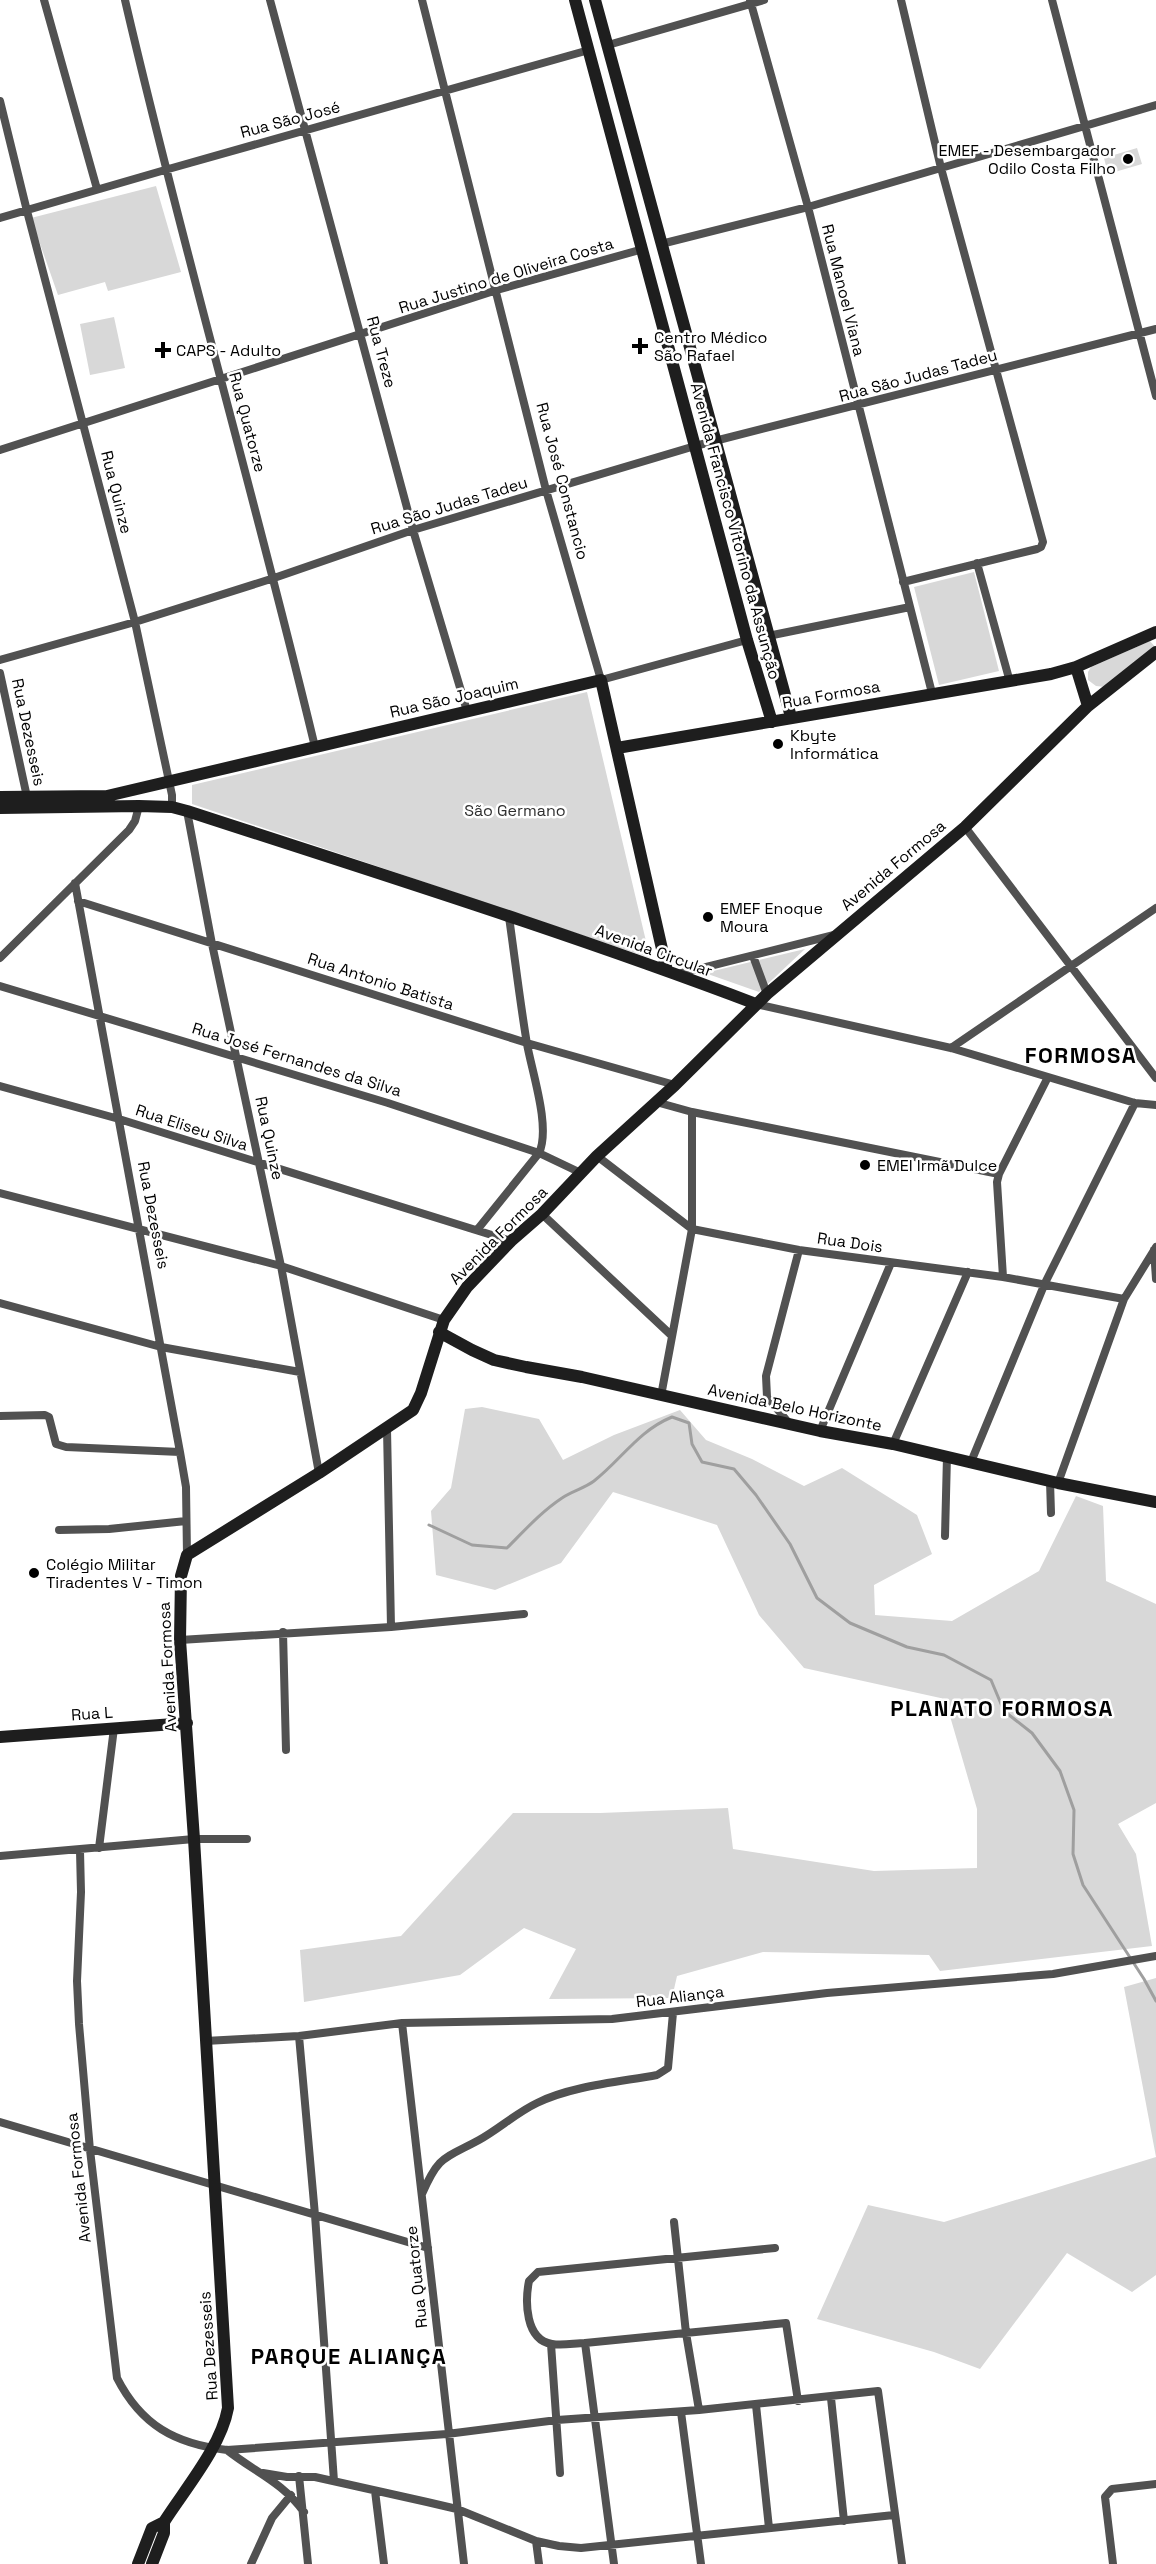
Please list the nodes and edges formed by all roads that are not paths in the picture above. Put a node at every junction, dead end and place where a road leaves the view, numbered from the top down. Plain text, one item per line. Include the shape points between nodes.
1 (44, 0) edge
2 (125, 0) edge
3 (270, 0) edge
4 (422, 0) edge
5 (575, 0) edge
6 (595, 0) edge
7 (764, 0) edge
8 (901, 0) edge
9 (1052, 0) edge
10 (751, 2) edge
11 (608, 45) junction
12 (590, 51) junction
13 (446, 92) junction
14 (0, 101) edge
15 (1156, 105) edge
16 (1084, 127) junction
17 (306, 130) junction
18 (635, 145) junction
19 (617, 149) junction
20 (941, 168) junction
21 (165, 170) junction
22 (97, 189) junction
23 (808, 207) junction
24 (27, 210) junction
25 (0, 218) edge
26 (661, 244) junction
27 (644, 249) junction
28 (497, 290) junction
29 (1156, 329) edge
30 (1141, 333) junction
31 (362, 335) junction
32 (995, 370) junction
33 (222, 380) junction
34 (1156, 396) edge
35 (858, 406) junction
36 (84, 424) junction
37 (714, 441) junction
38 (695, 446) junction
39 (0, 450) edge
40 (546, 490) junction
41 (413, 530) junction
42 (977, 563) junction
43 (274, 578) junction
44 (903, 582) junction
45 (910, 607) junction
46 (135, 622) junction
47 (1155, 634) edge
48 (768, 636) junction
49 (747, 640) junction
50 (1156, 652) edge
51 (0, 660) edge
52 (1076, 667) junction
53 (0, 674) edge
54 (602, 680) junction
55 (1010, 682) junction
56 (932, 693) junction
57 (1088, 706) junction
58 (467, 711) junction
59 (791, 717) junction
60 (772, 722) junction
61 (315, 747) junction
62 (617, 748) junction
63 (168, 783) junction
64 (0, 797) edge
65 (27, 797) junction
66 (139, 806) junction
67 (172, 807) junction
68 (0, 808) edge
69 (187, 811) junction
70 (965, 826) junction
71 (75, 883) junction
72 (78, 901) junction
73 (1156, 908) edge
74 (509, 917) junction
75 (836, 934) junction
76 (212, 944) junction
77 (753, 956) junction
78 (0, 958) edge
79 (1071, 967) junction
80 (672, 973) junction
81 (0, 986) edge
82 (767, 994) junction
83 (756, 1004) junction
84 (99, 1015) junction
85 (527, 1043) junction
86 (951, 1048) junction
87 (237, 1057) junction
88 (1156, 1078) edge
89 (1047, 1079) junction
90 (675, 1085) junction
91 (0, 1086) edge
92 (656, 1102) junction
93 (1135, 1103) junction
94 (1156, 1105) edge
95 (692, 1112) junction
96 (119, 1119) junction
97 (539, 1153) junction
98 (597, 1156) junction
99 (261, 1165) junction
100 (581, 1173) junction
101 (999, 1174) junction
102 (0, 1193) edge
103 (542, 1214) junction
104 (692, 1229) junction
105 (141, 1230) junction
106 (477, 1230) junction
107 (511, 1241) junction
108 (1155, 1248) edge
109 (799, 1250) junction
110 (891, 1263) junction
111 (281, 1266) junction
112 (968, 1272) junction
113 (1003, 1276) junction
114 (1156, 1279) edge
115 (1045, 1283) junction
116 (1124, 1299) junction
117 (0, 1303) edge
118 (444, 1320) junction
119 (439, 1332) junction
120 (671, 1335) junction
121 (161, 1347) junction
122 (300, 1372) junction
123 (661, 1396) junction
124 (0, 1416) edge
125 (788, 1422) junction
126 (387, 1429) junction
127 (820, 1431) junction
128 (893, 1444) junction
129 (180, 1452) junction
130 (947, 1456) junction
131 (971, 1462) junction
132 (319, 1473) junction
133 (1054, 1482) junction
134 (1154, 1499) edge
135 (1051, 1513) dead end
136 (186, 1521) junction
137 (59, 1530) dead end
138 (945, 1536) dead end
139 (187, 1555) junction
140 (524, 1614) dead end
141 (391, 1627) junction
142 (283, 1632) junction
143 (180, 1640) junction
144 (187, 1723) junction
145 (114, 1728) junction
146 (0, 1737) edge
147 (286, 1750) dead end
148 (194, 1839) junction
149 (247, 1839) dead end
150 (99, 1848) junction
151 (80, 1851) junction
152 (0, 1856) edge
153 (1156, 1956) edge
154 (673, 2013) junction
155 (402, 2023) junction
156 (299, 2036) junction
157 (205, 2041) junction
158 (0, 2122) edge
159 (90, 2150) junction
160 (213, 2185) junction
161 (422, 2195) junction
162 (315, 2215) junction
163 (674, 2222) dead end
164 (428, 2248) junction
165 (775, 2248) dead end
166 (678, 2258) junction
167 (686, 2333) junction
168 (585, 2343) junction
169 (551, 2344) junction
170 (831, 2398) junction
171 (798, 2401) junction
172 (756, 2405) junction
173 (699, 2410) junction
174 (681, 2412) junction
175 (593, 2417) junction
176 (557, 2420) junction
177 (447, 2434) junction
178 (331, 2443) junction
179 (212, 2448) junction
180 (227, 2450) junction
181 (263, 2473) junction
182 (560, 2473) dead end
183 (299, 2476) junction
184 (334, 2481) junction
185 (1156, 2484) edge
186 (375, 2491) junction
187 (291, 2495) junction
188 (457, 2509) junction
189 (304, 2512) junction
190 (894, 2515) junction
191 (844, 2521) junction
192 (164, 2522) junction
193 (769, 2528) junction
194 (697, 2537) junction
195 (536, 2541) junction
196 (612, 2547) junction
197 (138, 2564) edge
198 (152, 2564) edge
199 (251, 2564) edge
200 (308, 2564) edge
201 (384, 2564) edge
202 (464, 2564) edge
203 (539, 2564) edge
204 (614, 2564) edge
205 (700, 2564) edge
206 (902, 2564) edge
207 (1113, 2564) edge

1 - 22 street
2 - 21 street, Rua Quatorze
3 - 17 street, Rua Treze
4 - 13 street, Rua José Constancio
5 - 12 main road, Avenida Francisco Vitorino da Assunção
6 - 11 main road, Avenida Francisco Vitorino da Assunção
7 - 10 street
8 - 20 street
9 - 16 street
10 - 11 street
10 - 23 street, Rua Manoel Viana
11 - 18 main road, Avenida Francisco Vitorino da Assunção
12 - 13 street, Rua São José
12 - 19 main road, Avenida Francisco Vitorino da Assunção
13 - 17 street, Rua São José
13 - 28 street, Rua José Constancio
14 - 24 street, Rua Quinze
15 - 16 street
16 - 20 street
16 - 30 street
17 - 21 street, Rua São José
17 - 31 street, Rua Treze
18 - 19 main road
18 - 26 main road, Avenida Francisco Vitorino da Assunção
19 - 27 main road, Avenida Francisco Vitorino da Assunção
20 - 23 street
20 - 32 street
21 - 22 street, Rua São José
21 - 33 street, Rua Quatorze
22 - 24 street, Rua São José
23 - 26 street
23 - 35 street, Rua Manoel Viana
24 - 25 street, Rua São José
24 - 36 street, Rua Quinze
26 - 37 main road, Avenida Francisco Vitorino da Assunção
27 - 28 street, Rua Justino de Oliveira Costa
27 - 38 main road, Avenida Francisco Vitorino da Assunção
28 - 31 street, Rua Justino de Oliveira Costa
28 - 40 street, Rua José Constancio
29 - 30 street, Rua São Judas Tadeu
30 - 32 street, Rua São Judas Tadeu
30 - 34 street
31 - 33 street, Rua Justino de Oliveira Costa
31 - 41 street, Rua Treze
32 - 35 street, Rua São Judas Tadeu
32 - 42 street via 1042,546
33 - 36 street, Rua Justino de Oliveira Costa
33 - 43 street, Rua Quatorze
35 - 37 street, Rua São Judas Tadeu
35 - 44 street, Rua Manoel Viana
36 - 39 street, Rua Justino de Oliveira Costa
36 - 46 street, Rua Quinze
37 - 38 street, Rua São Judas Tadeu
37 - 48 main road, Avenida Francisco Vitorino da Assunção
38 - 40 street, Rua São Judas Tadeu
38 - 49 main road, Avenida Francisco Vitorino da Assunção
40 - 41 street, Rua São Judas Tadeu
40 - 54 street, Rua José Constancio
41 - 43 street, Rua São Judas Tadeu
41 - 58 street, Rua Treze
42 - 44 street
42 - 55 street
43 - 46 street, Rua São Judas Tadeu
43 - 61 street, Rua Quatorze
44 - 45 street, Rua Manoel Viana
45 - 48 street
45 - 56 street, Rua Manoel Viana
46 - 51 street, Rua São Judas Tadeu
46 - 63 street, Rua Quinze
47 - 52 main road
48 - 59 main road, Avenida Francisco Vitorino da Assunção
49 - 54 street, Rua São Joaquim
49 - 60 main road, Avenida Francisco Vitorino da Assunção
50 - 57 main road, Avenida Formosa
52 - 55 main road, Rua Formosa
52 - 57 main road
53 - 65 street, Rua Dezesseis
54 - 58 main road, Rua São Joaquim
54 - 62 main road, Rua José Constancio
55 - 56 main road, Rua Formosa
56 - 59 main road, Rua Formosa
57 - 70 main road, Avenida Formosa
58 - 61 main road, Rua São Joaquim
59 - 60 main road, Rua Formosa
60 - 62 main road, Rua Formosa
61 - 63 main road, Rua São Joaquim
62 - 80 main road, Rua José Constancio
63 - 65 main road, Rua São Joaquim via 107,796
63 - 67 street
64 - 65 main road, Rua São Joaquim
66 - 67 main road, Avenida Circular
66 - 68 main road, Avenida Circular
66 - 71 street via 129,830
67 - 69 main road, Avenida Circular
69 - 74 main road, Avenida Circular
69 - 76 street, Rua Quinze
70 - 75 main road, Avenida Formosa
70 - 79 street
71 - 72 street, Rua Dezesseis
71 - 78 street
72 - 76 street, Rua Antonio Batista
72 - 84 street, Rua Dezesseis
73 - 79 street
74 - 80 main road, Avenida Circular
74 - 85 street
75 - 77 street
75 - 82 main road, Avenida Formosa
76 - 85 street, Rua Antonio Batista
76 - 87 street, Rua Quinze
77 - 80 street
77 - 82 street
79 - 86 street
79 - 88 street
80 - 83 main road, Avenida Circular
81 - 84 street, Rua José Fernandes da Silva
82 - 83 main road, Avenida Formosa
83 - 86 street, Avenida Circular
83 - 90 main road, Avenida Formosa
84 - 87 street, Rua José Fernandes da Silva
84 - 96 street, Rua Dezesseis
85 - 90 street, Rua Antonio Batista
85 - 97 street via 543,1126
86 - 89 street, Avenida Circular
87 - 97 street, Rua José Fernandes da Silva
87 - 99 street, Rua Quinze
89 - 93 street, Avenida Circular
89 - 101 street
90 - 92 main road, Avenida Formosa
91 - 96 street, Rua Eliseu Silva
92 - 95 street
92 - 98 main road, Avenida Formosa
93 - 94 street, Avenida Circular
93 - 115 street
95 - 101 street
95 - 104 street
96 - 99 street, Rua Eliseu Silva
96 - 105 street, Rua Dezesseis
97 - 100 street, Rua José Fernandes da Silva
97 - 106 street
98 - 100 main road, Avenida Formosa
98 - 104 street, Rua Dois
99 - 106 street, Rua Eliseu Silva
99 - 111 street, Rua Quinze
100 - 103 main road, Avenida Formosa
101 - 113 street
102 - 105 street
103 - 107 main road, Avenida Formosa
103 - 120 street
104 - 109 street, Rua Dois
104 - 120 street
105 - 111 street
105 - 121 street, Rua Dezesseis
106 - 107 street, Rua Eliseu Silva
107 - 118 main road, Avenida Formosa via 467,1287
108 - 114 street
108 - 116 street
109 - 110 street, Rua Dois
109 - 125 street via 766,1376 767,1397
110 - 112 street, Rua Dois
110 - 127 street
111 - 118 street
111 - 122 street, Rua Quinze
112 - 113 street, Rua Dois
112 - 128 street
113 - 115 street, Rua Dois
115 - 116 street, Rua Dois
115 - 131 street
116 - 133 street
117 - 121 street
118 - 119 main road, Avenida Formosa
119 - 123 main road, Avenida Belo Horizonte via 494,1360
119 - 126 main road, Avenida Formosa via 418,1402
120 - 123 street
121 - 122 street
121 - 129 street, Rua Dezesseis
122 - 132 street, Rua Quinze
123 - 125 main road, Avenida Belo Horizonte
124 - 129 street via 45,1415 49,1417 56,1444 66,1447
125 - 127 main road, Avenida Belo Horizonte
126 - 132 main road, Avenida Formosa
126 - 141 street
127 - 128 main road, Avenida Belo Horizonte
128 - 130 main road, Avenida Belo Horizonte
129 - 136 street, Rua Dezesseis
130 - 131 main road, Avenida Belo Horizonte
130 - 138 street
131 - 133 main road, Avenida Belo Horizonte
132 - 139 main road, Avenida Formosa
133 - 134 main road, Avenida Belo Horizonte
133 - 135 street
136 - 137 street
136 - 139 street, Rua Dezesseis
139 - 143 main road, Avenida Formosa via 181,1576
140 - 141 street
141 - 142 street
142 - 143 street
142 - 147 street
143 - 144 main road, Avenida Formosa
144 - 145 main road, Rua L
144 - 148 main road, Avenida Formosa
145 - 146 main road, Rua L
145 - 150 street
148 - 149 street
148 - 150 street
148 - 157 main road, Avenida Formosa
150 - 151 street
151 - 152 street
151 - 159 street, Avenida Formosa via 77,1981
153 - 154 street, Rua Aliança via 1053,1974 827,1993
154 - 155 street, Rua Aliança via 612,2019
154 - 161 street via 668,2068 657,2075 538,2102 479,2139 450,2152 439,2162
155 - 156 street, Rua Aliança
155 - 161 street, Rua Quatorze
156 - 157 street, Rua Aliança
156 - 162 street
157 - 160 main road, Avenida Formosa
158 - 159 street
159 - 160 street
159 - 179 street, Avenida Formosa via 117,2378 129,2402 153,2425
160 - 162 street
160 - 179 main road, Rua Dezesseis via 228,2396 227,2415
161 - 164 street, Rua Quatorze
162 - 164 street
162 - 178 street
163 - 166 street
164 - 177 street, Rua Quatorze
165 - 166 street
166 - 167 street
166 - 169 street via 538,2272 529,2281 526,2311 536,2335
167 - 168 street
167 - 171 street via 786,2323
167 - 173 street
168 - 169 street
168 - 175 street
169 - 176 street
170 - 171 street, Avenida Formosa
170 - 190 street, Avenida Formosa via 878,2391
170 - 191 street
171 - 172 street, Avenida Formosa
172 - 173 street, Avenida Formosa
172 - 193 street
173 - 174 street, Avenida Formosa
174 - 175 street, Avenida Formosa
174 - 194 street
175 - 176 street, Avenida Formosa
175 - 196 street
176 - 177 street, Avenida Formosa
176 - 182 street
177 - 178 street, Avenida Formosa
177 - 188 street, Rua Quatorze
178 - 180 street, Avenida Formosa
178 - 184 street
179 - 180 street, Avenida Formosa
179 - 192 main road, Rua Dezesseis
180 - 181 street
181 - 183 street
181 - 187 street
183 - 184 street
183 - 189 street
184 - 186 street
185 - 207 street via 1112,2489 1105,2497
186 - 188 street
186 - 201 street
187 - 189 street
187 - 199 street via 272,2518
188 - 195 street
188 - 202 street, Rua Quatorze
189 - 200 street
190 - 191 street
190 - 206 street
191 - 193 street
192 - 197 main road via 152,2528
192 - 198 main road via 164,2533
193 - 194 street
194 - 196 street
194 - 205 street
195 - 196 street via 559,2547
195 - 203 street
196 - 204 street

